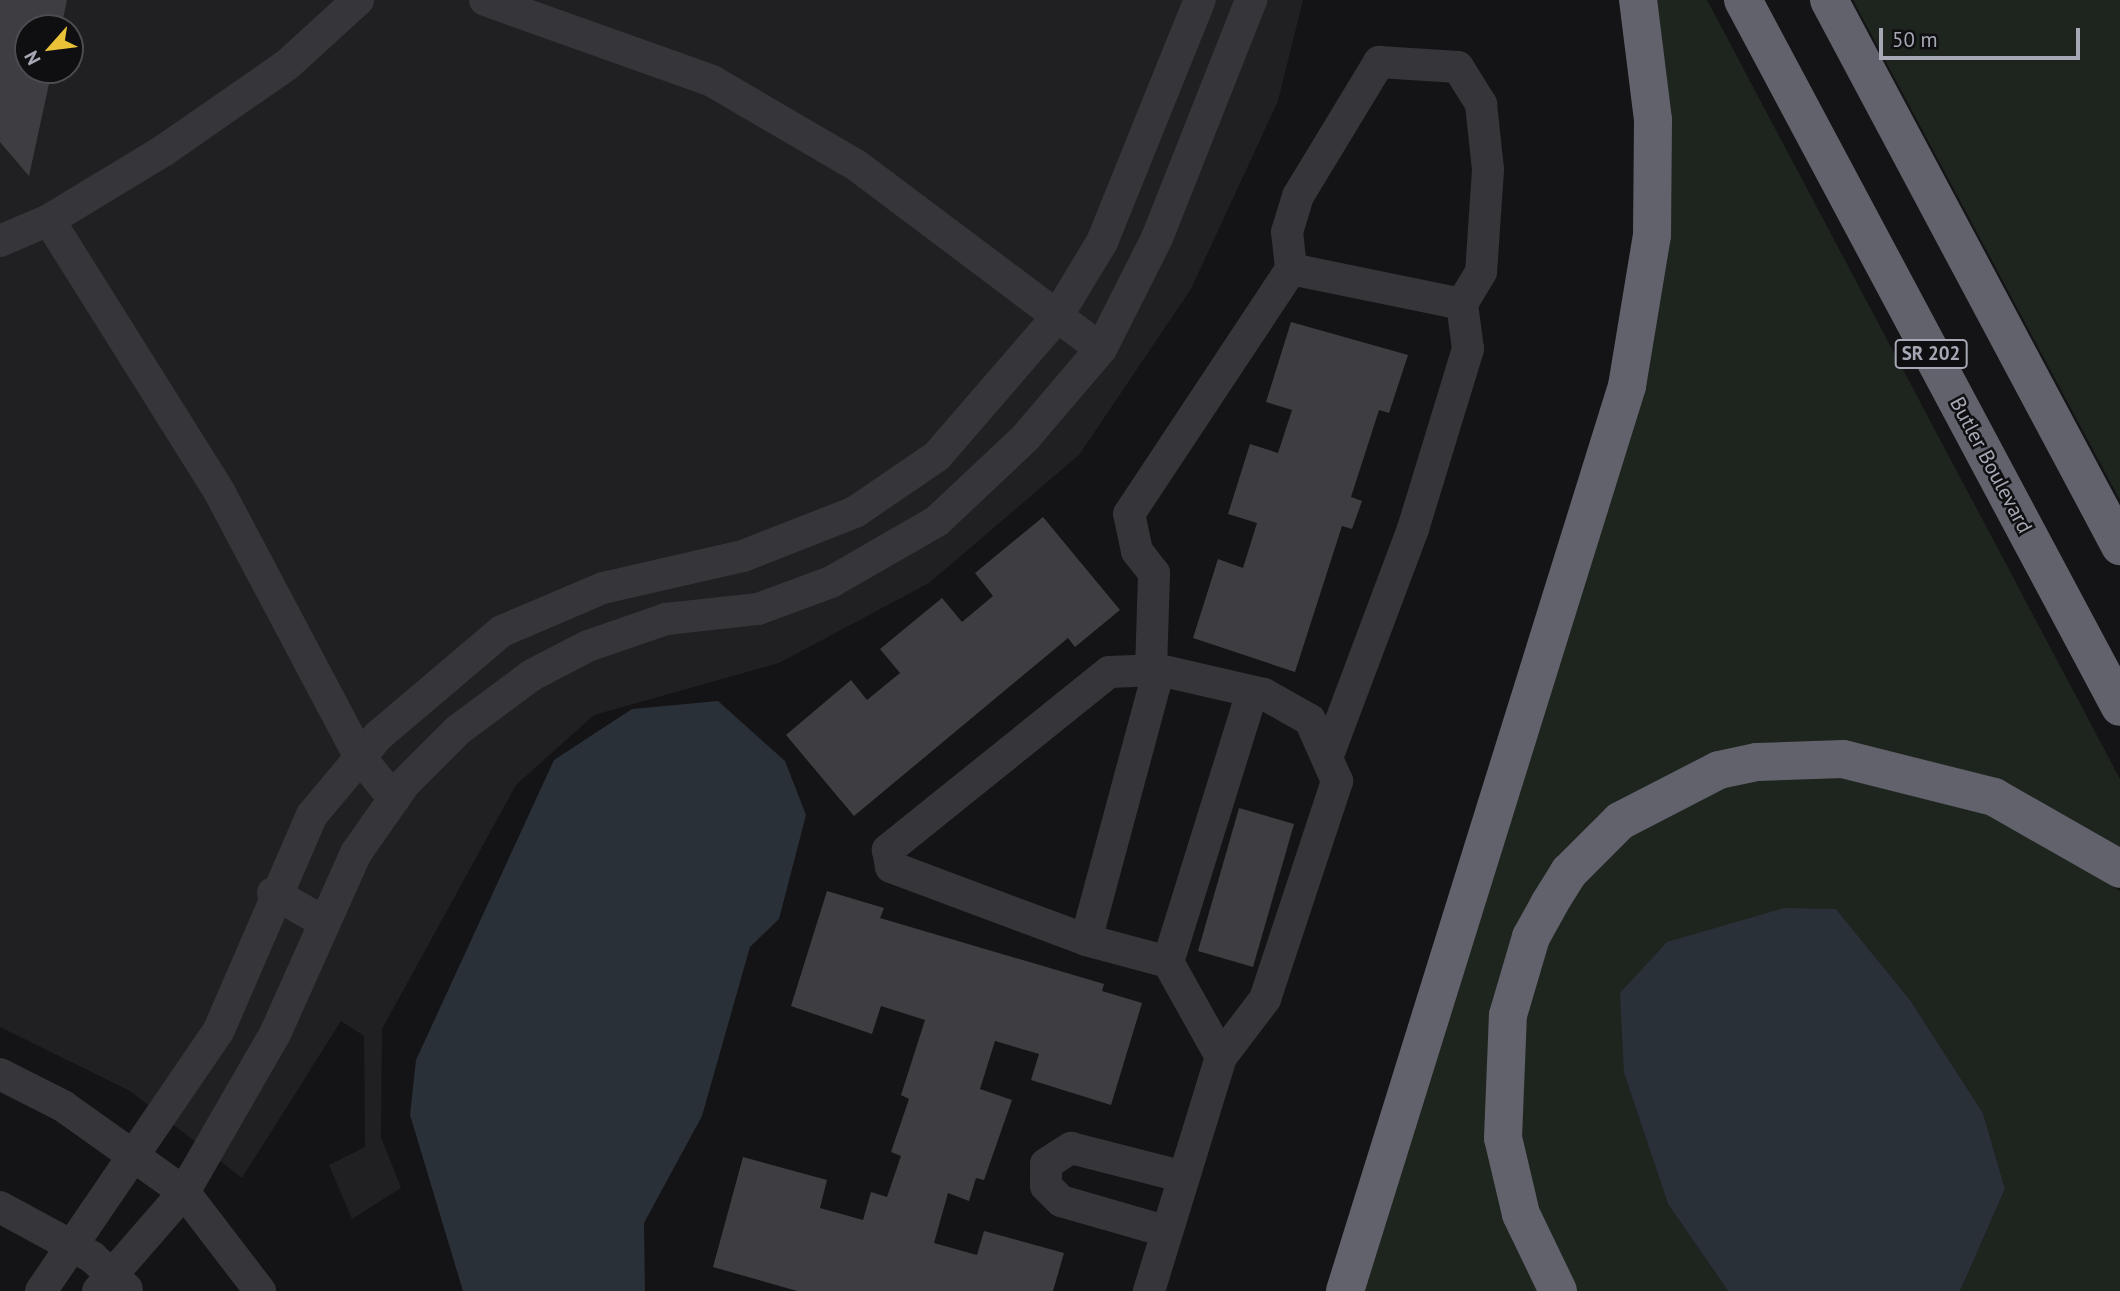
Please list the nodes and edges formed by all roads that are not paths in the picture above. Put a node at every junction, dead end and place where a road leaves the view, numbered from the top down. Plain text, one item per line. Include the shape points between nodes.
1 (358, 0) edge
2 (485, 0) edge
3 (1200, 0) edge
4 (1251, 0) edge
5 (1638, 0) edge
6 (1743, 0) edge
7 (1829, 0) edge
8 (49, 220) junction
9 (0, 240) edge
10 (1292, 269) junction
11 (1462, 304) junction
12 (1056, 318) junction
13 (1101, 349) junction
14 (2120, 546) edge
15 (1155, 670) junction
16 (1252, 693) junction
17 (2120, 707) edge
18 (1328, 755) junction
19 (360, 757) junction
20 (394, 799) junction
21 (2120, 869) edge
22 (273, 894) junction
23 (324, 922) junction
24 (1086, 940) junction
25 (1168, 962) junction
26 (1221, 1057) junction
27 (0, 1074) edge
28 (133, 1156) junction
29 (1181, 1176) junction
30 (184, 1192) junction
31 (0, 1207) edge
32 (1165, 1231) junction
33 (71, 1246) junction
34 (114, 1286) edge
35 (41, 1291) edge
36 (260, 1291) edge
37 (1149, 1291) edge
38 (1345, 1291) edge
39 (1558, 1291) edge

1 - 8 street via 288,64
2 - 12 street via 712,81 856,165
3 - 12 street via 1102,242
4 - 13 street via 1157,238
5 - 38 highway via 1654,173 1646,287 1627,386
6 - 17 highway, Butler Boulevard / SR 202
7 - 14 highway
8 - 9 street
8 - 19 street via 219,493
10 - 11 street
10 - 11 street via 1287,232 1298,196 1379,62 1458,67 1481,104 1488,170 1481,272
10 - 15 street via 1129,513 1137,551 1154,573
11 - 18 street via 1468,349 1413,529
12 - 13 street
12 - 19 street via 937,456 855,512 743,556 603,588 502,631 442,677
13 - 20 street via 1026,437 937,522 831,582 758,609 666,619 588,646 532,675 458,730
15 - 16 street
15 - 24 street
15 - 24 street via 1109,672 888,850 891,867
16 - 18 street via 1310,720
16 - 25 street
18 - 26 street via 1336,781 1265,999
19 - 20 street
19 - 22 street via 312,815
20 - 23 street via 347,868
21 - 39 highway via 1994,797 1843,759 1779,760 1719,770 1620,821 1569,872 1549,904 1531,937 1508,1015 1501,1098 1506,1151 1521,1214
22 - 23 street
22 - 28 street via 218,1032
23 - 30 street via 275,1034
24 - 25 street
25 - 26 street
26 - 29 street
27 - 28 street via 63,1106
28 - 30 street
28 - 33 street
29 - 32 street
29 - 32 street via 1071,1148 1046,1164 1046,1186 1061,1201
30 - 34 street
30 - 36 street
31 - 33 street
32 - 37 street
33 - 34 street
33 - 35 street

